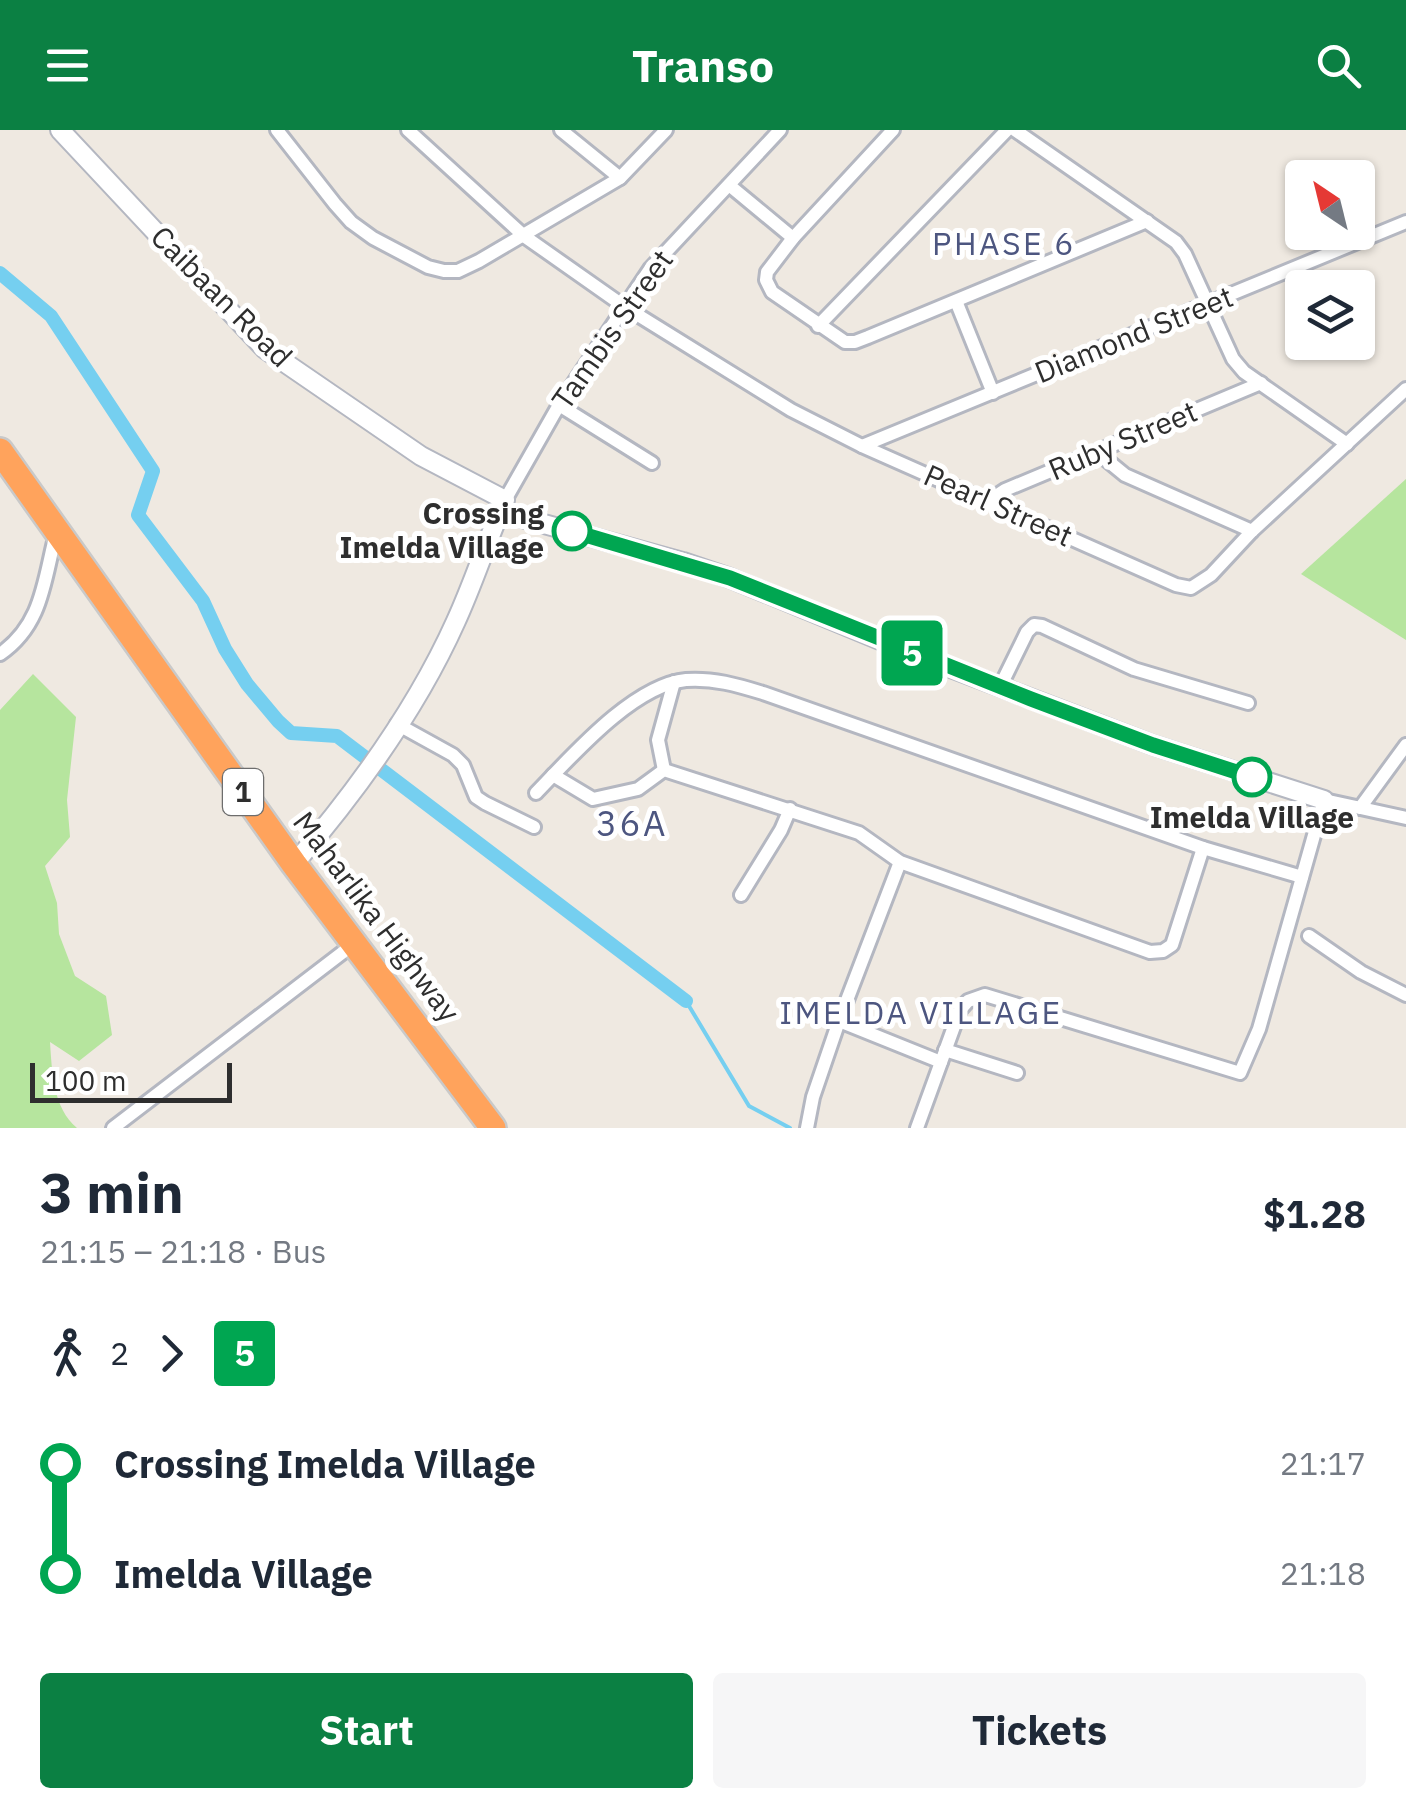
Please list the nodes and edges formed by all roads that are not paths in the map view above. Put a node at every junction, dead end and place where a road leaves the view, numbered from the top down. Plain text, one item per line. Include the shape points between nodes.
1 (60, 130) edge
2 (277, 130) edge
3 (408, 130) edge
4 (561, 130) edge
5 (666, 130) edge
6 (780, 130) edge
7 (893, 130) edge
8 (1006, 130) edge
9 (1015, 130) edge
10 (620, 178) junction
11 (729, 184) junction
12 (1147, 221) junction
13 (1406, 222) edge
14 (524, 236) junction
15 (792, 238) junction
16 (956, 301) junction
17 (1207, 306) junction
18 (625, 307) junction
19 (818, 326) junction
20 (1261, 383) junction
21 (1406, 389) edge
22 (992, 393) junction
23 (559, 405) junction
24 (1348, 444) junction
25 (862, 446) junction
26 (0, 451) edge
27 (1098, 452) junction
28 (652, 462) dead end
29 (987, 502) junction
30 (503, 506) junction
31 (57, 530) junction
32 (1252, 531) junction
33 (0, 654) edge
34 (674, 682) junction
35 (1000, 687) junction
36 (1248, 703) dead end
37 (397, 724) junction
38 (1406, 746) edge
39 (664, 770) junction
40 (554, 775) junction
41 (536, 794) dead end
42 (1324, 800) junction
43 (1360, 808) junction
44 (790, 809) junction
45 (1406, 818) edge
46 (534, 827) dead end
47 (1203, 848) junction
48 (900, 862) junction
49 (294, 864) junction
50 (1302, 877) junction
51 (741, 895) dead end
52 (1296, 932) junction
53 (355, 943) junction
54 (1406, 995) edge
55 (839, 1021) junction
56 (943, 1056) junction
57 (1017, 1074) dead end
58 (807, 1126) edge
59 (113, 1128) edge
60 (493, 1128) edge
61 (917, 1128) edge

1 - 30 street, Caibaan Road via 265,348
2 - 14 street via 352,222 428,266 458,271
3 - 14 street, Pearl Street
4 - 10 street
5 - 10 street
6 - 11 street, Tambis Street
7 - 15 street
8 - 19 street
9 - 12 street
10 - 14 street
11 - 15 street
11 - 18 street, Tambis Street via 650,269
12 - 16 street
12 - 17 street via 1186,254
13 - 17 street, Diamond Street
14 - 18 street, Pearl Street
15 - 19 street via 766,280 772,292
16 - 19 street via 856,342
16 - 22 street
17 - 20 street via 1232,359
17 - 22 street, Diamond Street
18 - 23 street, Tambis Street
18 - 25 street, Pearl Street
20 - 24 street
20 - 27 street, Ruby Street
21 - 24 street, Pearl Street
22 - 25 street, Diamond Street
23 - 28 street
23 - 30 street, Tambis Street
24 - 32 street, Pearl Street
25 - 29 street, Pearl Street
26 - 31 highway, Maharlika Highway / 1
27 - 29 street, Ruby Street
27 - 32 street via 1125,474
29 - 32 street, Pearl Street via 1191,588
30 - 35 street, Caibaan Road via 714,573
30 - 37 street via 456,622
31 - 33 street via 40,607 28,629
31 - 49 highway, Maharlika Highway / 1
34 - 39 street via 658,740
34 - 40 street via 607,724
34 - 47 street via 716,680 763,693
35 - 36 street via 1034,625 1134,669
35 - 42 street, Caibaan Road
37 - 46 street via 453,755 476,797
37 - 49 street
38 - 43 street
39 - 40 street via 648,785 602,799
39 - 44 street
40 - 41 street
42 - 43 street, Caibaan Road
42 - 50 street
43 - 45 street, Caibaan Road
44 - 48 street via 859,833
44 - 51 street
47 - 48 street via 1172,945 1150,952
47 - 50 street
48 - 55 street
49 - 53 highway, Maharlika Highway / 1
50 - 52 street
52 - 54 street
52 - 56 street via 1240,1073 985,995 960,1010
53 - 59 street
53 - 60 highway, Maharlika Highway / 1
55 - 56 street
55 - 58 street
56 - 57 street
56 - 61 street

